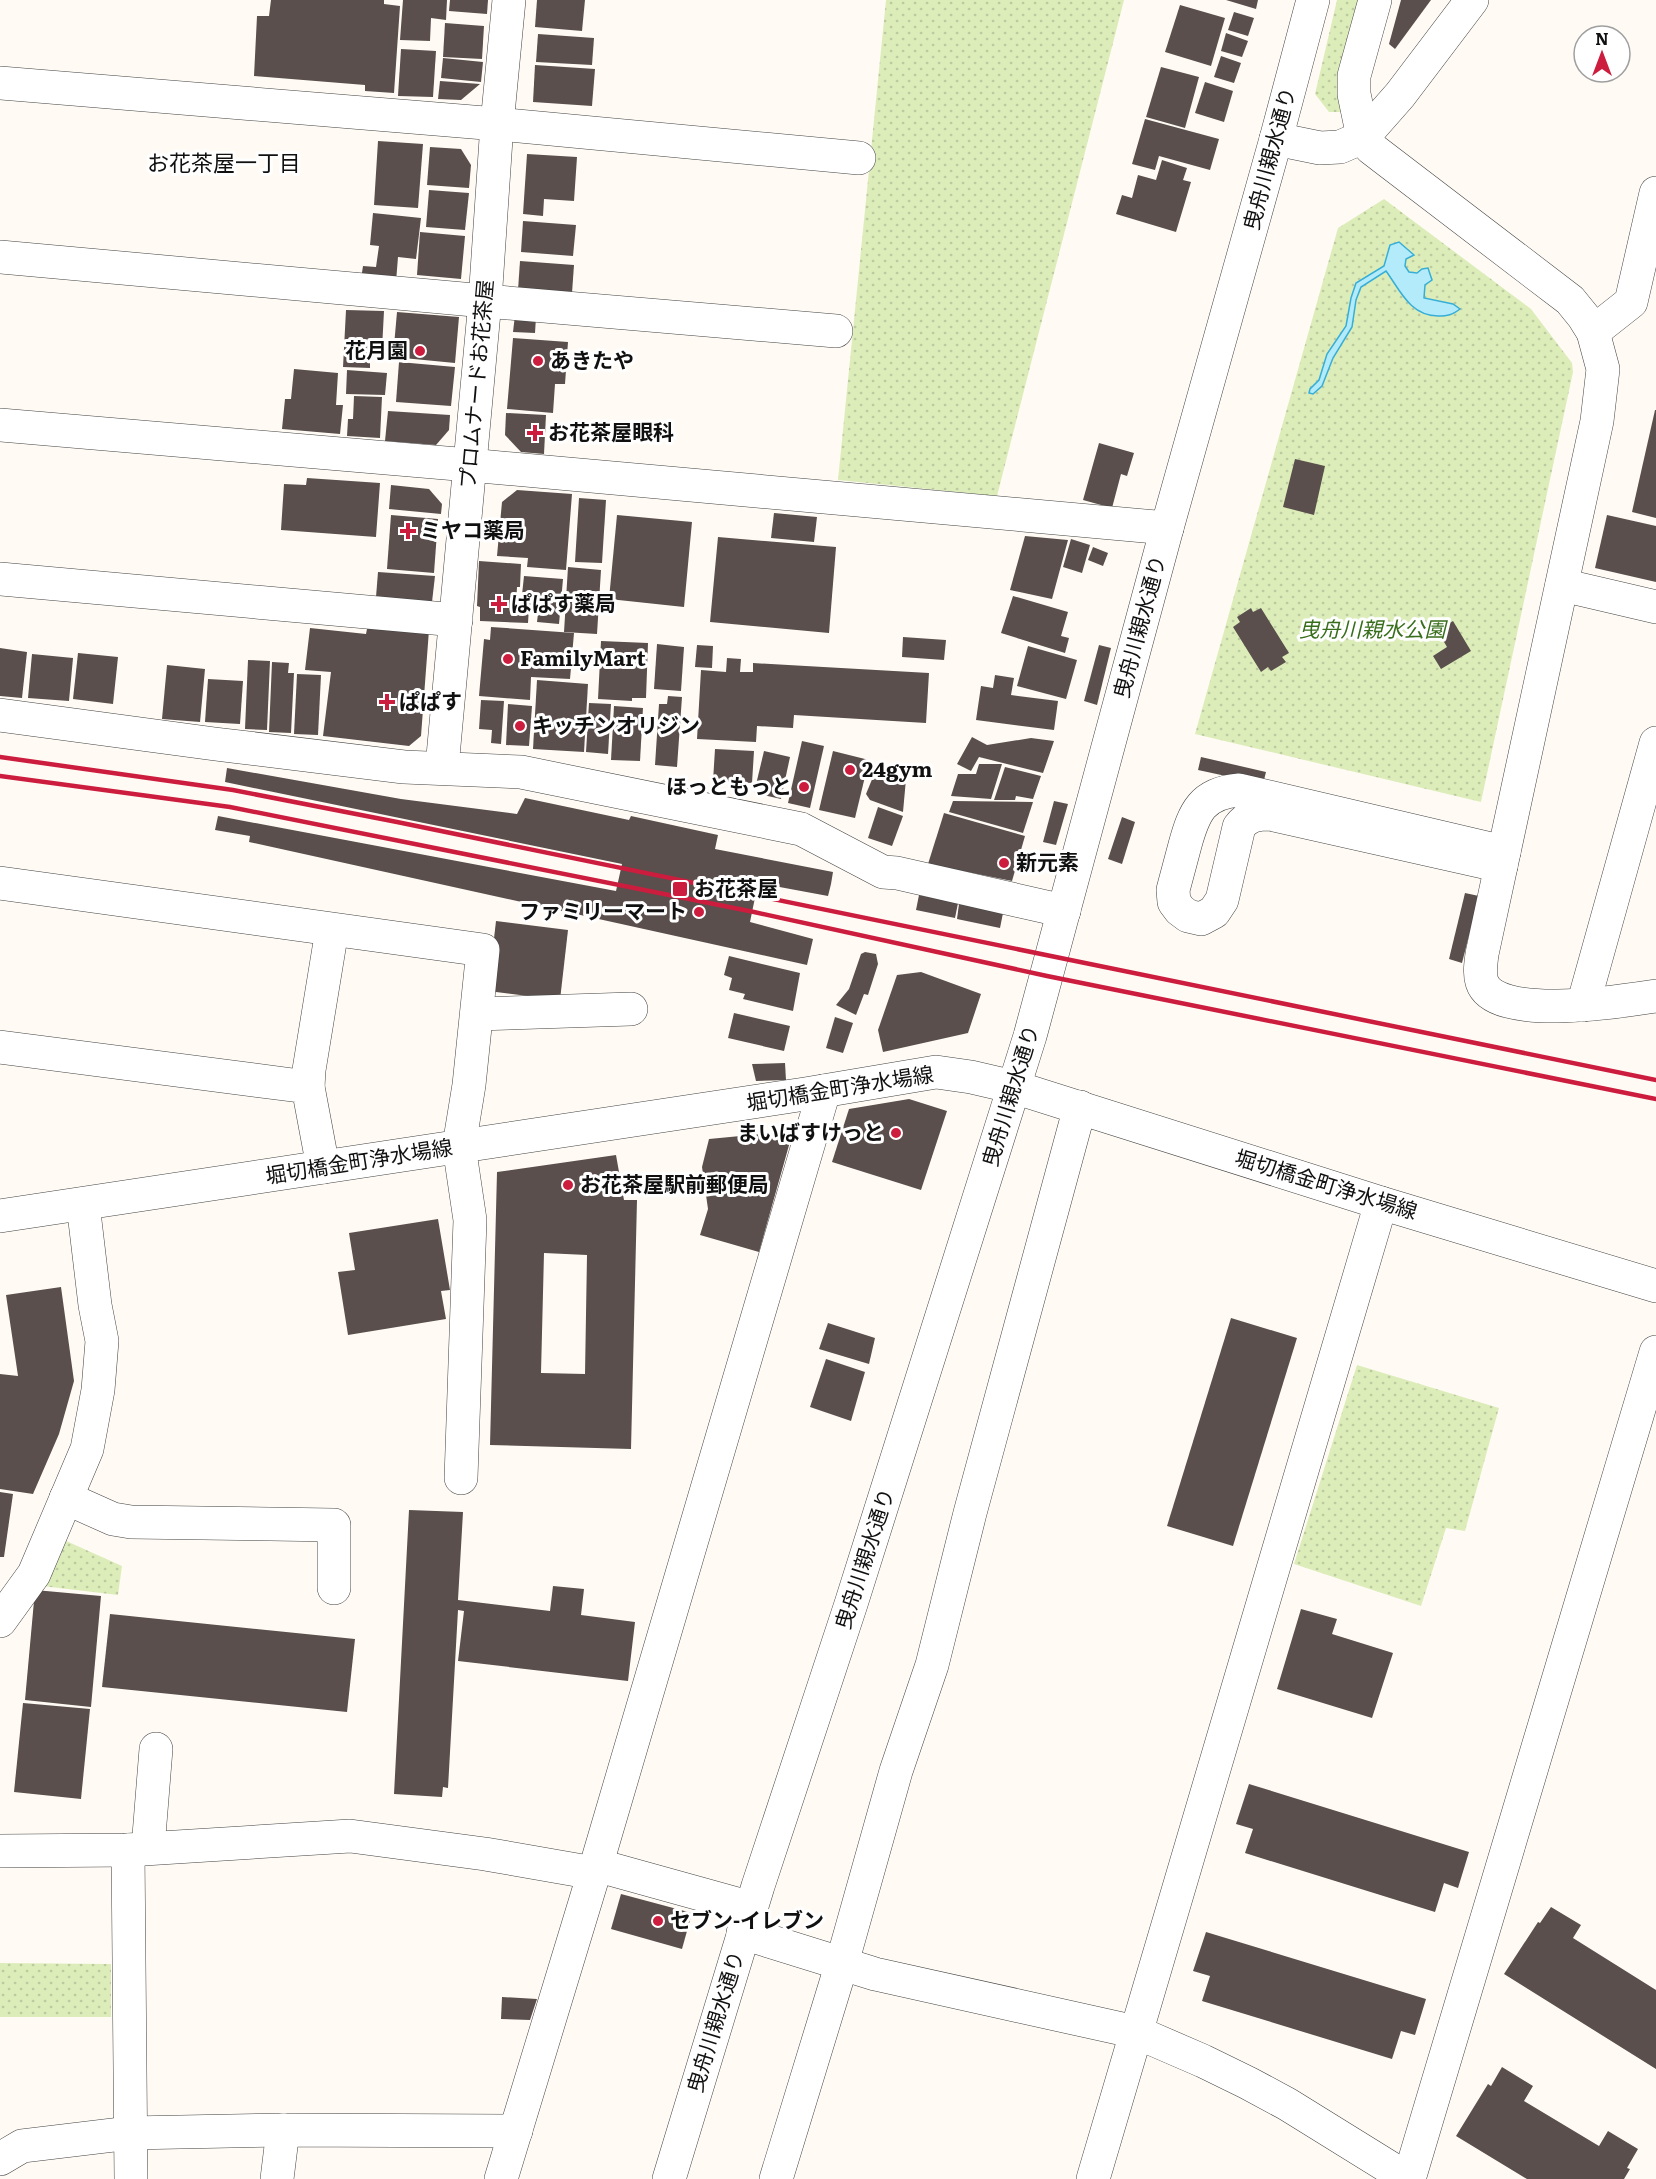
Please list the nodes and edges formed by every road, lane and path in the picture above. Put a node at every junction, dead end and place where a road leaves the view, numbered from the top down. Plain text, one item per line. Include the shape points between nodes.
1 (509, 0) edge
2 (1313, 0) edge
3 (1375, 0) edge
4 (1472, 0) edge
5 (0, 83) edge
6 (497, 124) junction
7 (1363, 136) junction
8 (1276, 139) junction
9 (859, 158) dead end
10 (1656, 193) edge
11 (0, 257) edge
12 (485, 301) junction
13 (836, 331) dead end
14 (1593, 332) junction
15 (0, 425) edge
16 (469, 465) junction
17 (1167, 528) junction
18 (0, 579) edge
19 (1562, 585) junction
20 (1656, 607) edge
21 (456, 620) junction
22 (0, 714) edge
23 (1654, 759) edge
24 (442, 767) junction
25 (1502, 859) junction
26 (0, 884) edge
27 (1064, 911) junction
28 (332, 930) junction
29 (1656, 996) edge
30 (1576, 1005) junction
31 (631, 1009) dead end
32 (477, 1014) junction
33 (0, 1047) edge
34 (308, 1087) junction
35 (1014, 1087) junction
36 (824, 1091) junction
37 (1080, 1107) junction
38 (459, 1146) junction
39 (322, 1167) junction
40 (1381, 1203) junction
41 (84, 1204) junction
42 (0, 1216) edge
43 (1656, 1286) edge
44 (1656, 1353) edge
45 (461, 1478) dead end
46 (66, 1498) junction
47 (334, 1588) dead end
48 (0, 1621) edge
49 (156, 1749) dead end
50 (138, 1849) junction
51 (0, 1851) edge
52 (595, 1869) junction
53 (747, 1920) junction
54 (842, 1963) junction
55 (1136, 2032) junction
56 (283, 2130) junction
57 (516, 2131) junction
58 (130, 2133) junction
59 (0, 2159) edge
60 (131, 2179) edge
61 (277, 2179) edge
62 (501, 2179) edge
63 (669, 2179) edge
64 (776, 2179) edge
65 (1093, 2179) edge
66 (1408, 2179) edge

1 - 6 street, プロムナードお花茶屋
2 - 8 street, 曳舟川親水通り
3 - 7 street via 1354,76
4 - 7 street via 1400,95
5 - 6 street
6 - 9 street
6 - 12 street, プロムナードお花茶屋
7 - 8 street via 1340,147 1320,148
7 - 14 street via 1371,148 1570,300
8 - 17 street, 曳舟川親水通り
10 - 14 street via 1631,302
11 - 12 street
12 - 13 street
12 - 16 street, プロムナードお花茶屋
14 - 19 street via 1603,369 1602,389
15 - 16 street
16 - 17 street
16 - 21 street, プロムナードお花茶屋
17 - 27 street, 曳舟川親水通り
18 - 21 street
19 - 20 street
19 - 25 street
21 - 24 street, プロムナードお花茶屋
22 - 24 street via 381,764
23 - 30 street
24 - 27 street via 521,772 801,829 883,872
25 - 25 street via 1257,814 1239,827 1222,900 1214,912 1201,919 1188,916 1174,902 1173,890 1192,820 1211,797 1225,791 1239,790
25 - 30 street via 1482,954 1482,983 1499,999 1518,1004
26 - 28 street
27 - 35 street, 曳舟川親水通り
28 - 32 street via 483,950
28 - 34 street
29 - 30 street
31 - 32 street
32 - 38 street
33 - 34 street
34 - 39 street
35 - 36 street, 堀切橋金町浄水場線 via 936,1072
35 - 37 street, 堀切橋金町浄水場線
35 - 53 street, 曳舟川親水通り via 855,1593
36 - 38 street, 堀切橋金町浄水場線
36 - 52 street
37 - 40 street, 堀切橋金町浄水場線
37 - 54 street via 932,1665 896,1771
38 - 39 street, 堀切橋金町浄水場線
38 - 45 street via 470,1220
39 - 41 street, 堀切橋金町浄水場線
40 - 43 street, 堀切橋金町浄水場線
40 - 55 street
41 - 42 street, 堀切橋金町浄水場線
41 - 46 street via 102,1341 87,1449
44 - 66 street
46 - 47 street via 113,1519 131,1522 334,1525
46 - 48 street via 34,1574
49 - 50 street
50 - 51 street
50 - 52 street via 350,1836
50 - 58 street
52 - 53 street
52 - 57 street
53 - 54 street
53 - 63 street, 曳舟川親水通り
54 - 55 street via 875,1974
54 - 64 street
55 - 65 street
55 - 66 street via 1287,2104
56 - 57 street
56 - 58 street
56 - 61 street
57 - 62 street
58 - 59 street via 22,2146
58 - 60 street

